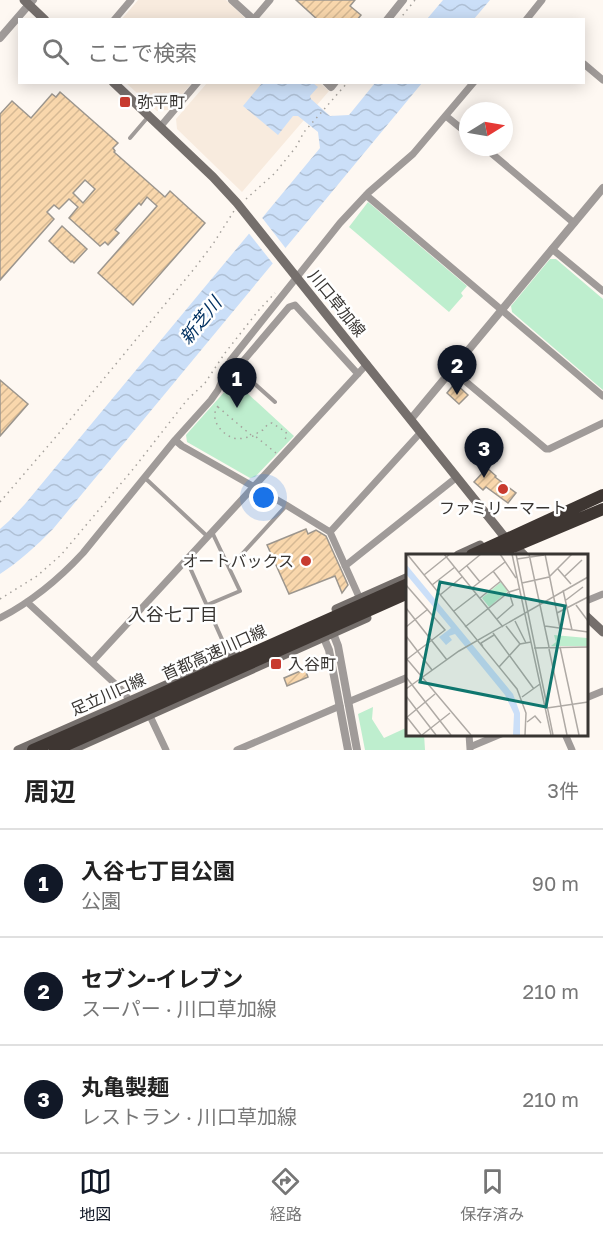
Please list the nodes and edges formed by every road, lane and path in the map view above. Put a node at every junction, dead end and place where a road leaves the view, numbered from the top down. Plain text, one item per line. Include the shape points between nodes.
1 (131, 0) edge
2 (232, 0) edge
3 (270, 0) edge
4 (403, 0) edge
5 (415, 0) edge
6 (543, 0) edge
7 (29, 2) edge
8 (43, 18) edge
9 (116, 18) edge
10 (252, 18) edge
11 (254, 18) edge
12 (389, 18) edge
13 (401, 18) edge
14 (529, 18) edge
15 (0, 38) edge
16 (585, 65) edge
17 (603, 80) edge
18 (115, 84) edge
19 (196, 84) edge
20 (346, 84) edge
21 (472, 84) edge
22 (149, 116) junction
23 (446, 116) junction
24 (160, 127) junction
25 (459, 127) edge
26 (130, 138) dead end
27 (495, 156) edge
28 (602, 191) edge
29 (366, 195) junction
30 (241, 208) junction
31 (574, 223) junction
32 (552, 249) junction
33 (294, 274) junction
34 (276, 291) dead end
35 (603, 291) edge
36 (502, 309) junction
37 (367, 364) junction
38 (237, 368) junction
39 (452, 370) junction
40 (358, 374) junction
41 (223, 378) junction
42 (603, 396) edge
43 (276, 402) dead end
44 (411, 419) junction
45 (603, 423) edge
46 (421, 432) junction
47 (253, 436) junction
48 (285, 439) dead end
49 (175, 440) junction
50 (281, 458) junction
51 (457, 477) junction
52 (145, 478) junction
53 (254, 487) junction
54 (603, 489) edge
55 (603, 495) edge
56 (0, 502) edge
57 (286, 505) junction
58 (603, 511) edge
59 (330, 532) junction
60 (210, 534) junction
61 (503, 535) junction
62 (521, 552) edge
63 (460, 554) edge
64 (474, 554) edge
65 (496, 554) edge
66 (187, 560) junction
67 (229, 566) junction
68 (345, 566) junction
69 (406, 578) edge
70 (406, 585) edge
71 (406, 594) edge
72 (603, 594) edge
73 (0, 599) edge
74 (360, 599) junction
75 (406, 600) edge
76 (588, 600) edge
77 (27, 602) junction
78 (207, 605) junction
79 (320, 617) junction
80 (0, 618) edge
81 (588, 618) edge
82 (603, 632) edge
83 (328, 635) junction
84 (230, 657) junction
85 (92, 662) junction
86 (406, 678) edge
87 (603, 691) edge
88 (588, 697) edge
89 (129, 701) junction
90 (344, 704) junction
91 (150, 716) junction
92 (499, 735) edge
93 (565, 735) edge
94 (470, 748) edge
95 (18, 750) edge
96 (33, 750) edge
97 (55, 750) edge
98 (71, 750) edge
99 (166, 750) edge
100 (237, 750) edge
101 (348, 750) edge
102 (357, 750) edge
103 (572, 750) edge

1 - 9 street
2 - 10 street
3 - 11 street
4 - 12 street
5 - 13 path
6 - 14 street
7 - 8 main road
7 - 15 street
16 - 17 street
18 - 22 main road, 川口草加線
19 - 24 street
20 - 30 path via 275,173
21 - 23 street
22 - 24 main road, 川口草加線
22 - 26 lane
23 - 25 street
23 - 29 street via 413,154
24 - 30 main road, 川口草加線
27 - 31 street
28 - 31 street
29 - 33 street
29 - 36 street
30 - 33 main road, 川口草加線
30 - 56 path
31 - 32 street
32 - 35 street
32 - 36 street
33 - 37 main road, 川口草加線
33 - 41 street via 230,361
34 - 73 path via 205,383 61,555 38,576
36 - 39 street
36 - 42 street
37 - 40 street
37 - 44 main road, 川口草加線
38 - 40 street via 289,307 295,305
38 - 41 street
38 - 43 lane
39 - 44 street
39 - 45 street via 546,449
40 - 50 street
41 - 49 street via 211,400
44 - 46 main road, 川口草加線
46 - 51 main road, 川口草加線
46 - 59 street
47 - 47 path via 218,406 216,408 215,421 230,436
47 - 48 path via 272,423 286,432
47 - 50 path
49 - 52 street
49 - 53 street
50 - 53 street
51 - 61 main road, 川口草加線
51 - 68 street
52 - 60 lane
52 - 77 street via 69,568
53 - 57 street
53 - 60 street
54 - 61 main road
55 - 64 highway, bridge
57 - 59 street
57 - 67 lane
58 - 62 main road
58 - 65 highway, bridge
59 - 68 street
60 - 66 street
60 - 67 lane
61 - 62 main road, 川口草加線
61 - 63 main road
66 - 78 lane
66 - 85 street
67 - 78 lane via 240,591
68 - 74 street
69 - 74 main road, 足立川口線
70 - 96 highway, 首都高速川口線, bridge
71 - 97 highway, 首都高速川口線, bridge
72 - 76 street
74 - 79 main road, 足立川口線
75 - 83 main road
77 - 80 street
77 - 85 street
78 - 84 lane
79 - 83 street via 319,627
79 - 84 main road, 足立川口線
81 - 82 main road
83 - 90 street
83 - 91 main road
84 - 89 main road, 足立川口線
85 - 89 street
86 - 90 street
87 - 88 street
89 - 95 main road, 足立川口線
90 - 100 street
90 - 101 street
90 - 102 street
91 - 98 main road
91 - 99 street
92 - 94 street
93 - 103 street

